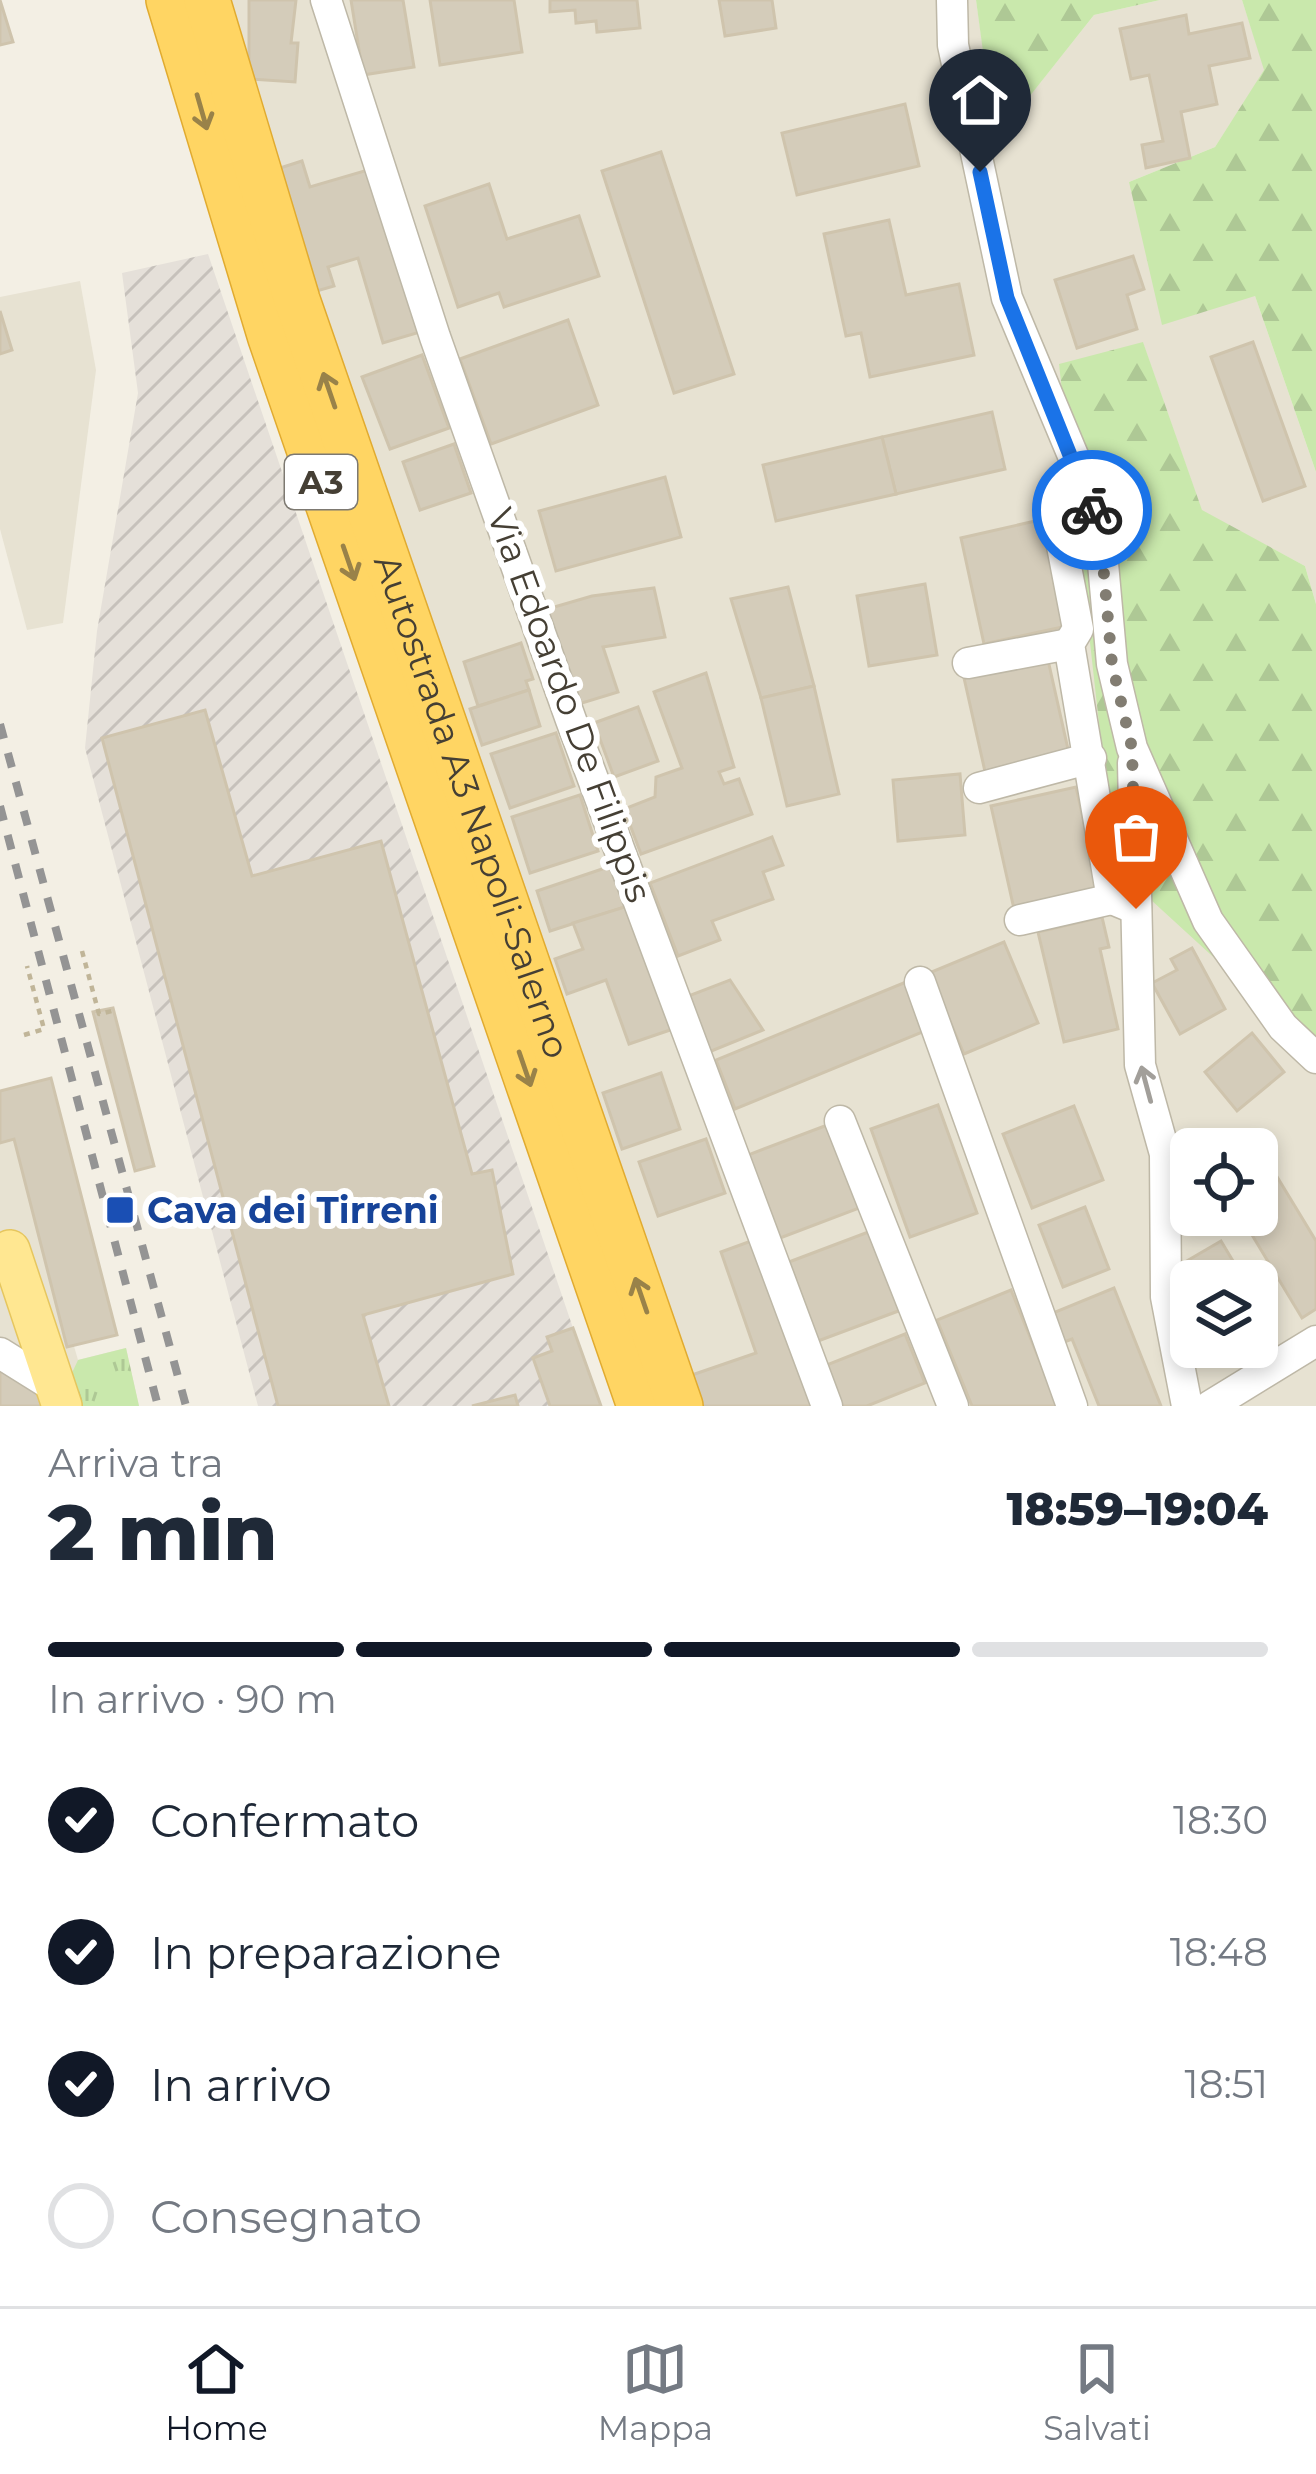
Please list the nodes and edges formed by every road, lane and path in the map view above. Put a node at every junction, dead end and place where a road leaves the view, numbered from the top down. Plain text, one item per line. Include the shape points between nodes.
1 (169, 0) edge
2 (207, 0) edge
3 (326, 0) edge
4 (952, 0) edge
5 (1057, 520) dead end
6 (1069, 644) junction
7 (968, 663) dead end
8 (1132, 748) junction
9 (1090, 758) junction
10 (979, 788) dead end
11 (1124, 904) junction
12 (1020, 920) dead end
13 (82, 951) dead end
14 (27, 966) dead end
15 (920, 982) dead end
16 (116, 1010) dead end
17 (24, 1035) dead end
18 (1316, 1058) edge
19 (840, 1121) dead end
20 (3, 1247) edge
21 (0, 1310) edge
22 (1316, 1341) edge
23 (0, 1353) edge
24 (54, 1384) edge
25 (640, 1406) edge
26 (680, 1406) edge
27 (827, 1406) edge
28 (953, 1406) edge
29 (1072, 1406) edge
30 (1187, 1406) edge
31 (1210, 1406) edge

1 -> 25 highway, Autostrada A3 Napoli-Salerno / A3 via 271,338
26 -> 2 highway, Autostrada A3 Napoli-Salerno / A3 via 297,300
3 - 27 street, Via Edoardo De Filippis via 435,337
4 - 8 street via 953,45 1007,298 1101,541 1112,664
5 - 6 street via 1078,629
6 - 7 street
6 - 9 street
8 - 11 street
8 - 18 street via 1208,921 1283,1027
9 - 10 street
9 - 11 street
11 - 12 street
30 -> 11 street via 1166,1297 1165,1154 1140,1065
13 - 16 path via 99,1014
14 - 17 path via 44,1029
15 - 29 street
19 - 28 street
20 - 24 main road
21 - 24 main road
22 - 31 street
23 - 24 street

